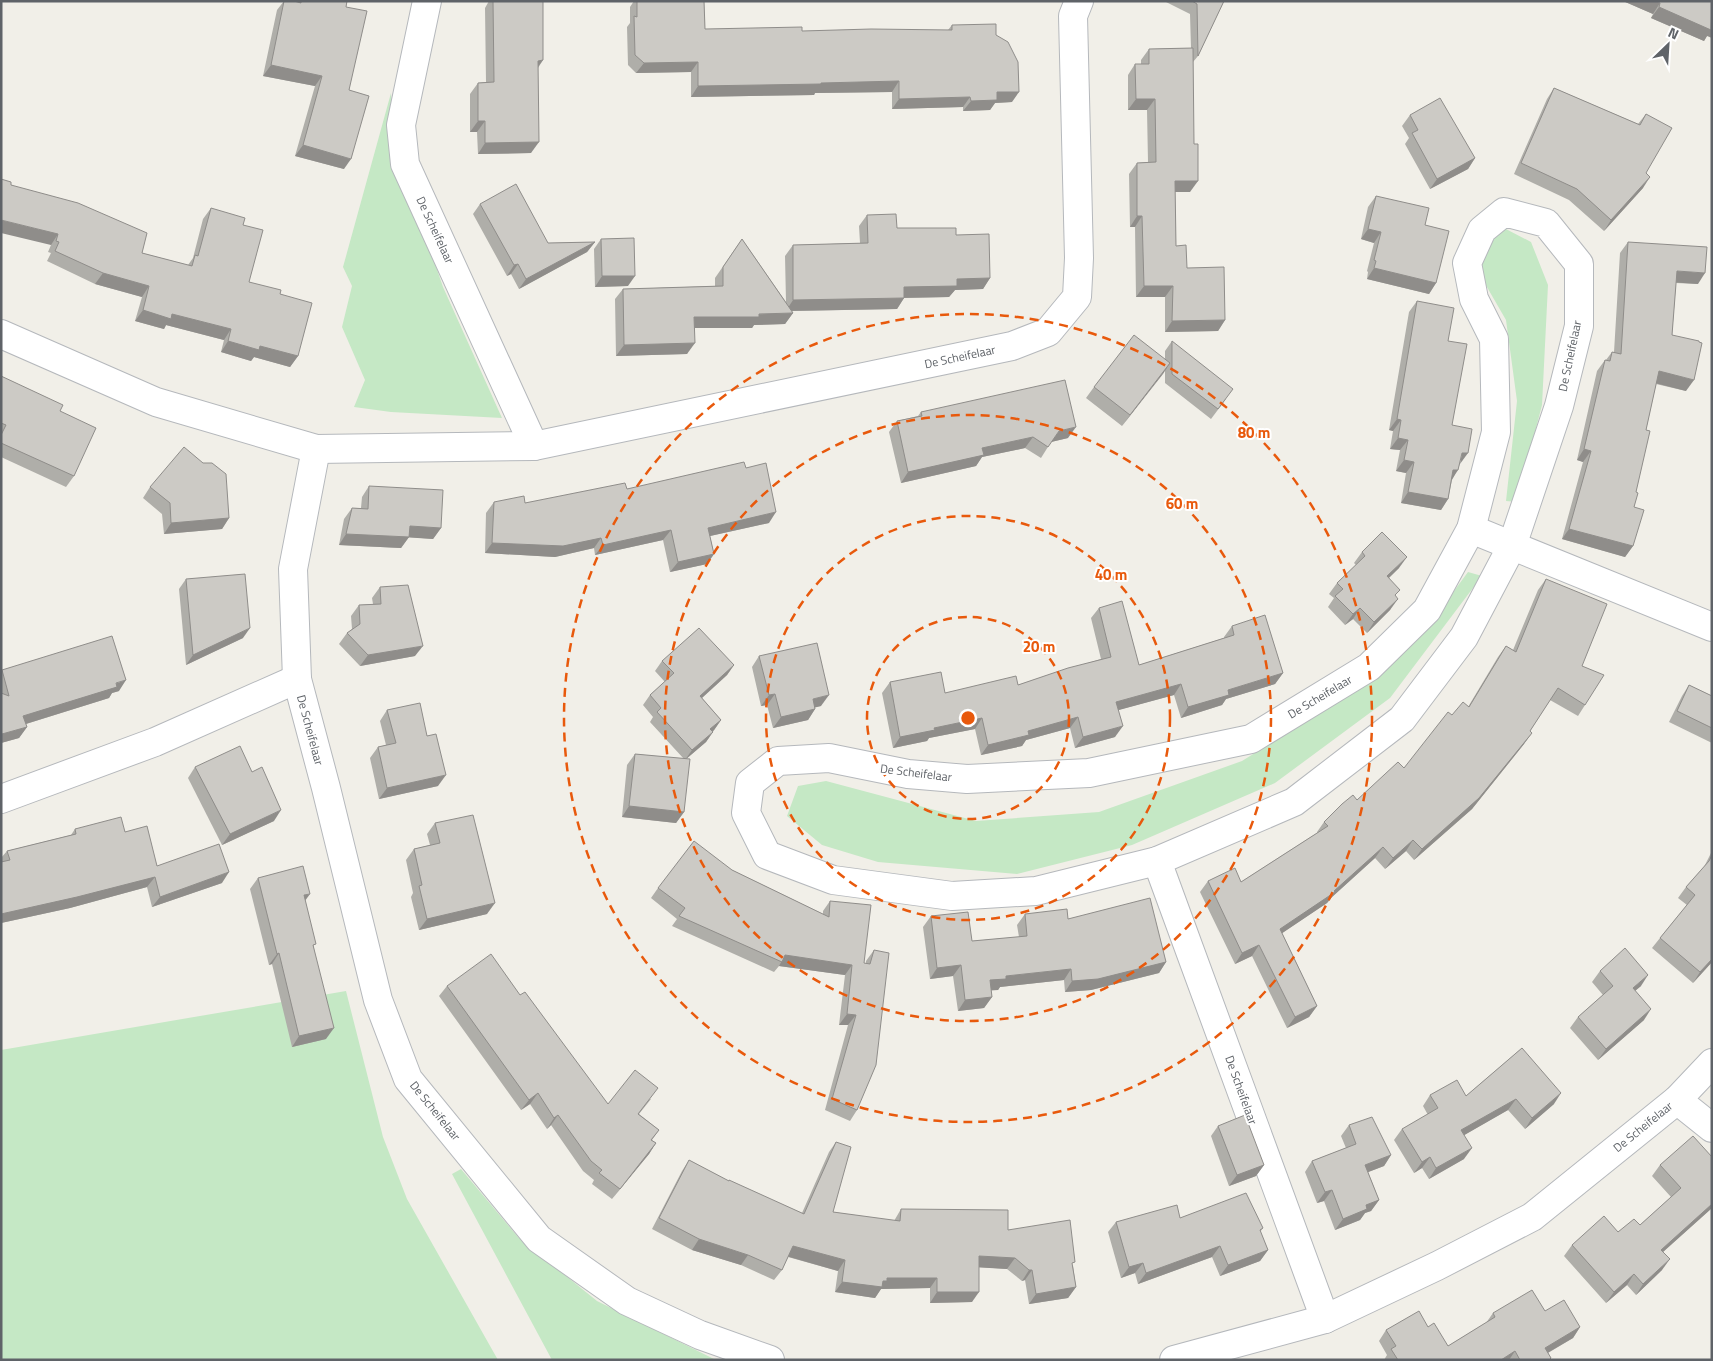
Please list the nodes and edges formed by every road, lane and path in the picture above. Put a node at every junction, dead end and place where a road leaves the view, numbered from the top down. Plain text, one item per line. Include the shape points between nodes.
1 (427, 1) edge
2 (1079, 1) edge
3 (1, 334) edge
4 (534, 446) junction
5 (316, 449) junction
6 (1471, 529) junction
7 (1512, 546) junction
8 (1712, 627) edge
9 (297, 679) junction
10 (1, 799) edge
11 (1157, 861) junction
12 (1712, 1063) edge
13 (1677, 1100) junction
14 (1712, 1128) edge
15 (1325, 1319) junction
16 (770, 1360) edge
17 (1174, 1360) edge

1 - 4 street, De Scheifelaar via 401,125 405,164
2 - 4 street, De Scheifelaar via 1073,16 1079,258 1077,297 1048,332 1012,346
3 - 5 street, De Scheifelaar via 156,402
4 - 5 street, De Scheifelaar
5 - 9 street, De Scheifelaar via 293,569
6 - 7 street
6 - 7 street, De Scheifelaar via 1496,432 1494,339 1474,299 1466,263 1482,230 1504,212 1546,223 1579,264 1577,335 1559,406
6 - 11 street, De Scheifelaar via 1427,610 1369,667 1251,739 1089,773 967,779 908,774 829,758 778,761 750,783 746,813 767,855 833,880 952,896 1036,891
7 - 8 street
7 - 11 street, De Scheifelaar via 1464,637 1402,719 1294,802
9 - 10 street, De Scheifelaar via 155,742
9 - 16 street, De Scheifelaar via 378,1000 408,1079 539,1239 627,1301 700,1336
11 - 15 street, De Scheifelaar
12 - 13 street, De Scheifelaar
13 - 14 street, De Scheifelaar
13 - 15 street, De Scheifelaar via 1532,1217
15 - 17 street, De Scheifelaar

